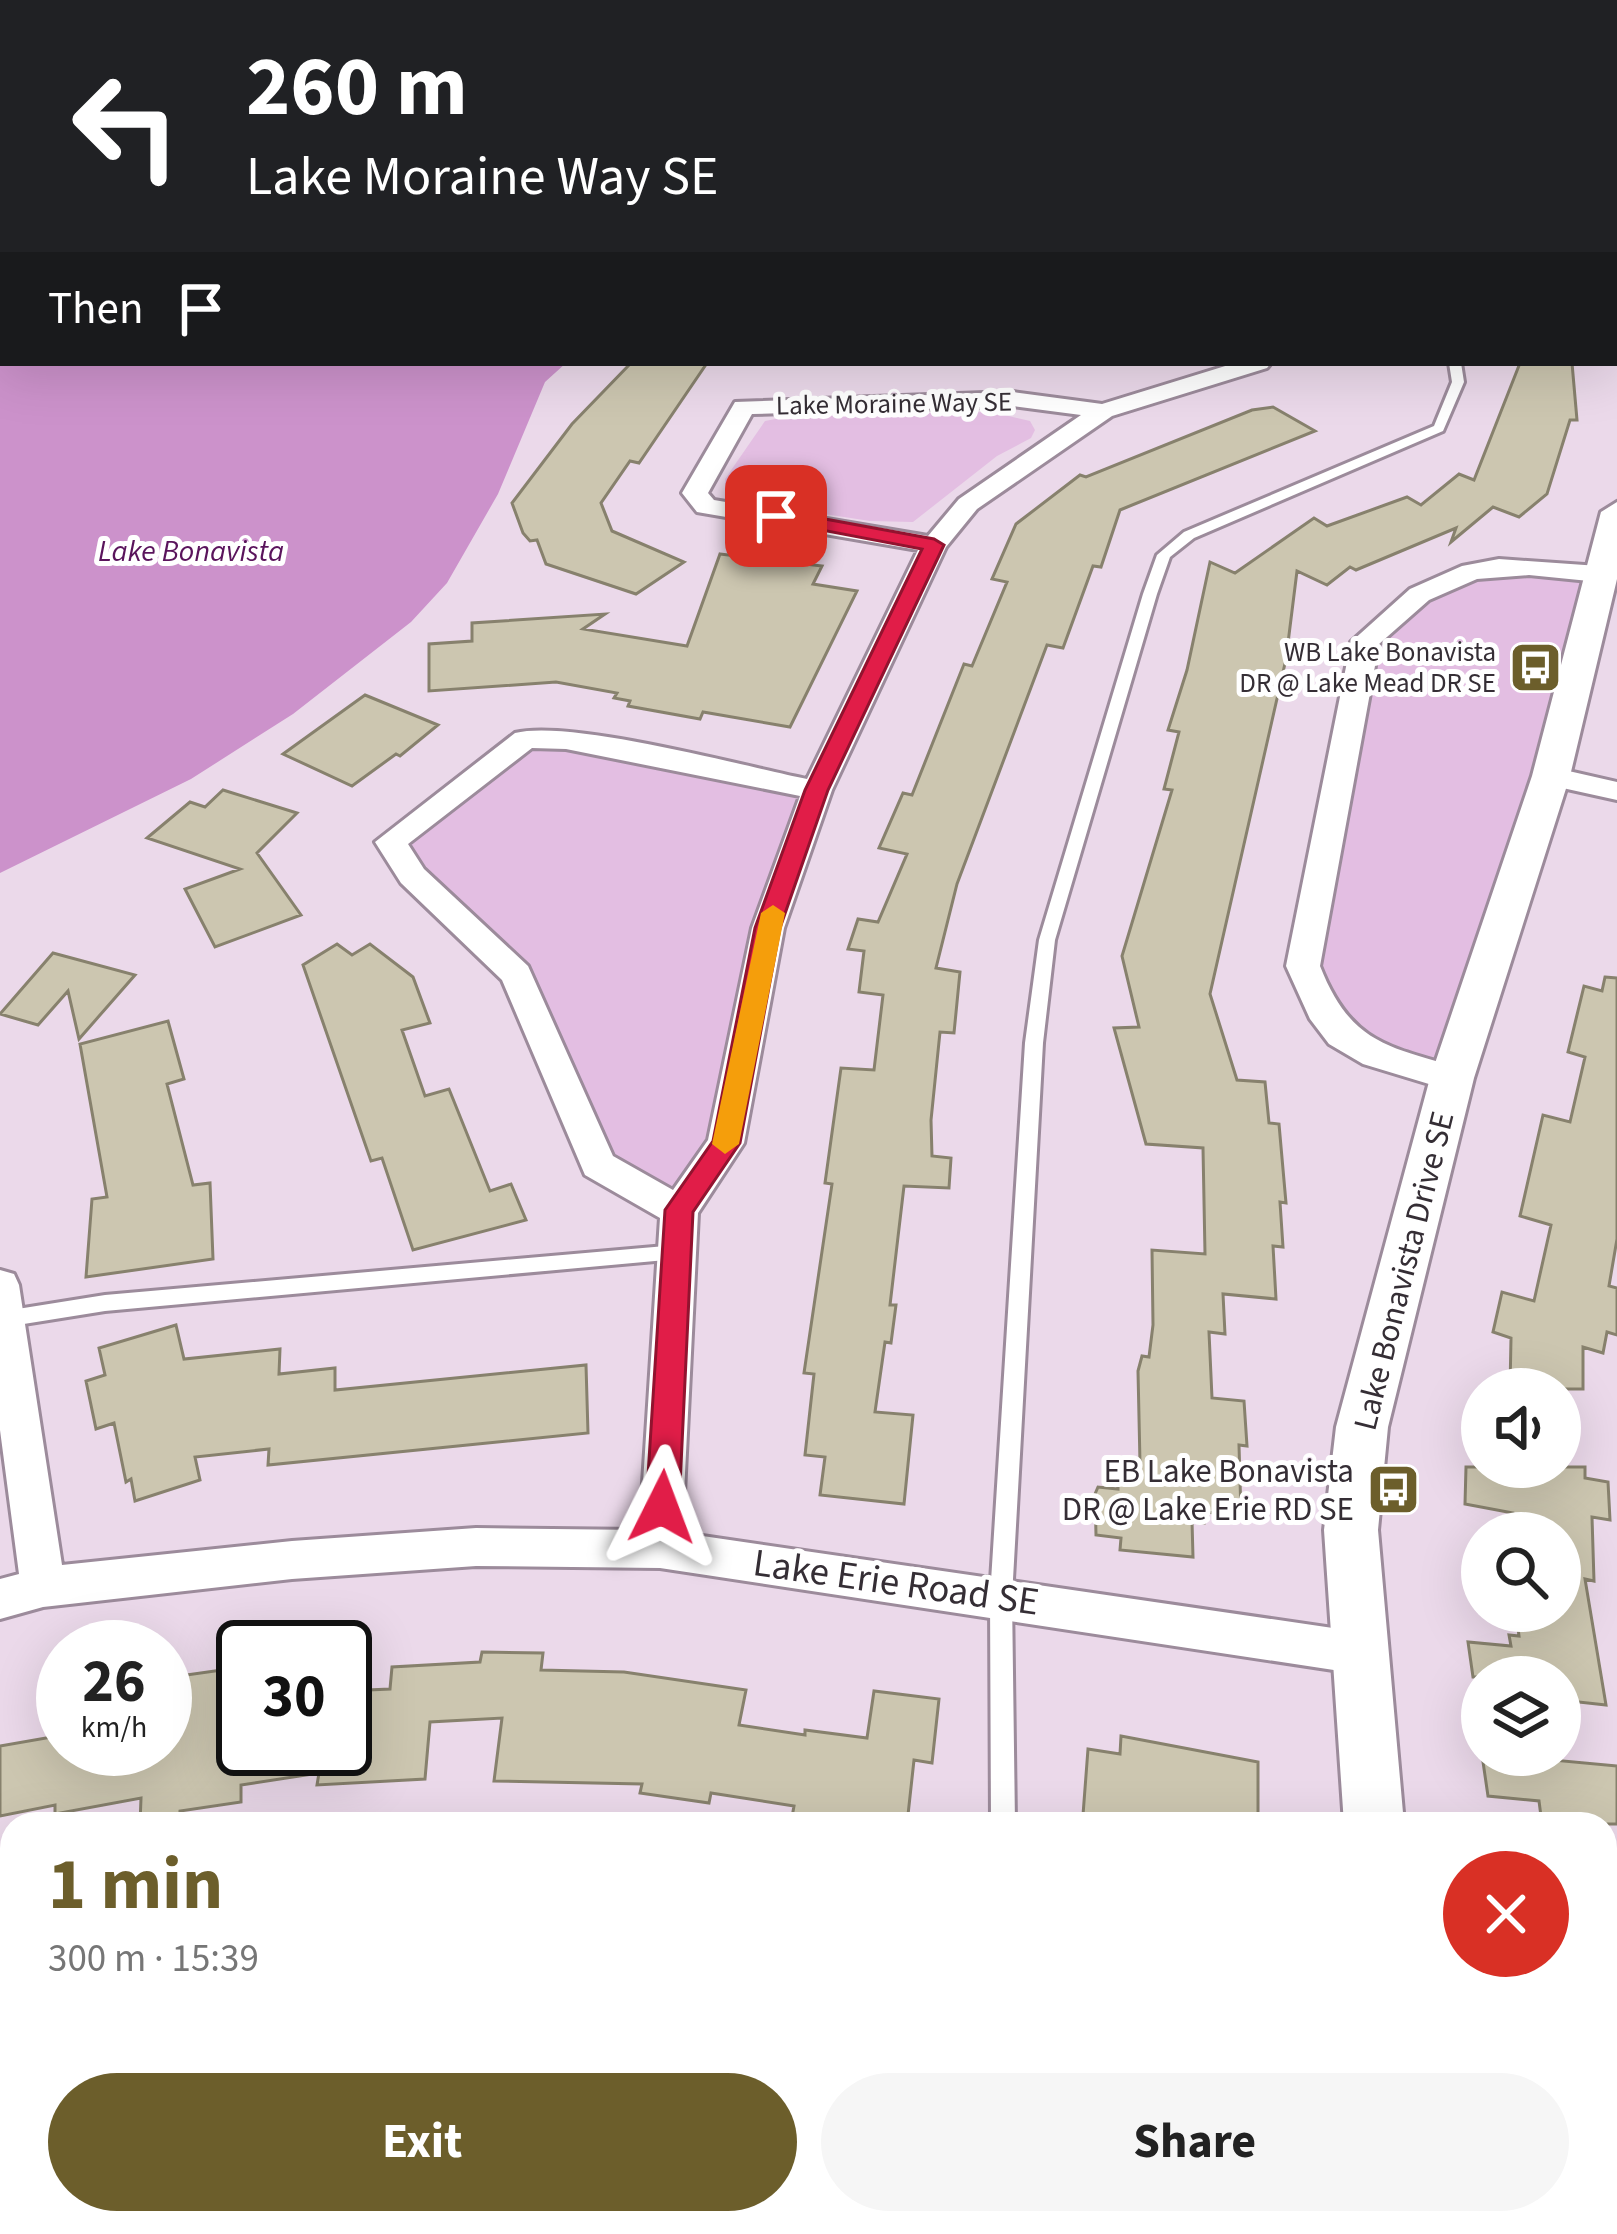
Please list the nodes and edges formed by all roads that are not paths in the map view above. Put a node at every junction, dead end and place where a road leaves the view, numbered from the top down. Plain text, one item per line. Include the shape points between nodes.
1 (1248, 366) edge
2 (1456, 366) edge
3 (1103, 410) junction
4 (1617, 512) edge
5 (934, 545) junction
6 (1600, 574) junction
7 (1551, 776) junction
8 (817, 790) junction
9 (1617, 791) edge
10 (1452, 1078) junction
11 (679, 1210) junction
12 (677, 1252) junction
13 (2, 1302) edge
14 (660, 1549) junction
15 (43, 1587) junction
16 (1001, 1597) junction
17 (0, 1598) edge
18 (1360, 1652) junction
19 (1003, 1812) edge
20 (1373, 1812) edge

1 - 3 street, Lake Moraine Way SE
2 - 16 lane via 1459,382 1439,428 1189,535 1164,555 1047,940
3 - 5 street, Lake Moraine Way SE via 968,505
3 - 5 street, Lake Moraine Way SE via 1013,399 745,407 694,493 706,507
4 - 6 street, Lake Bonavista Drive SE
5 - 8 street, Lake Moraine Way SE
6 - 7 street, Lake Bonavista Drive SE
6 - 10 street, Lake Bonavista Drive SE via 1520,563 1472,568 1392,614 1365,642 1303,966 1317,1007 1349,1046
7 - 9 street
7 - 10 street, Lake Bonavista Drive SE
8 - 11 street, Lake Moraine Way SE via 768,928 726,1143
8 - 11 street via 566,740 525,739 391,842 412,876 516,974 598,1165
10 - 18 street, Lake Bonavista Drive SE via 1362,1427 1351,1530
11 - 12 street
12 - 13 lane via 105,1303
12 - 14 street
13 - 15 street
14 - 15 street, Lake Erie Road SE via 476,1546
14 - 16 street, Lake Erie Road SE
15 - 17 street, Lake Erie Road SE
16 - 18 street, Lake Erie Road SE
16 - 19 lane
18 - 20 street, Lake Bonavista Drive SE

